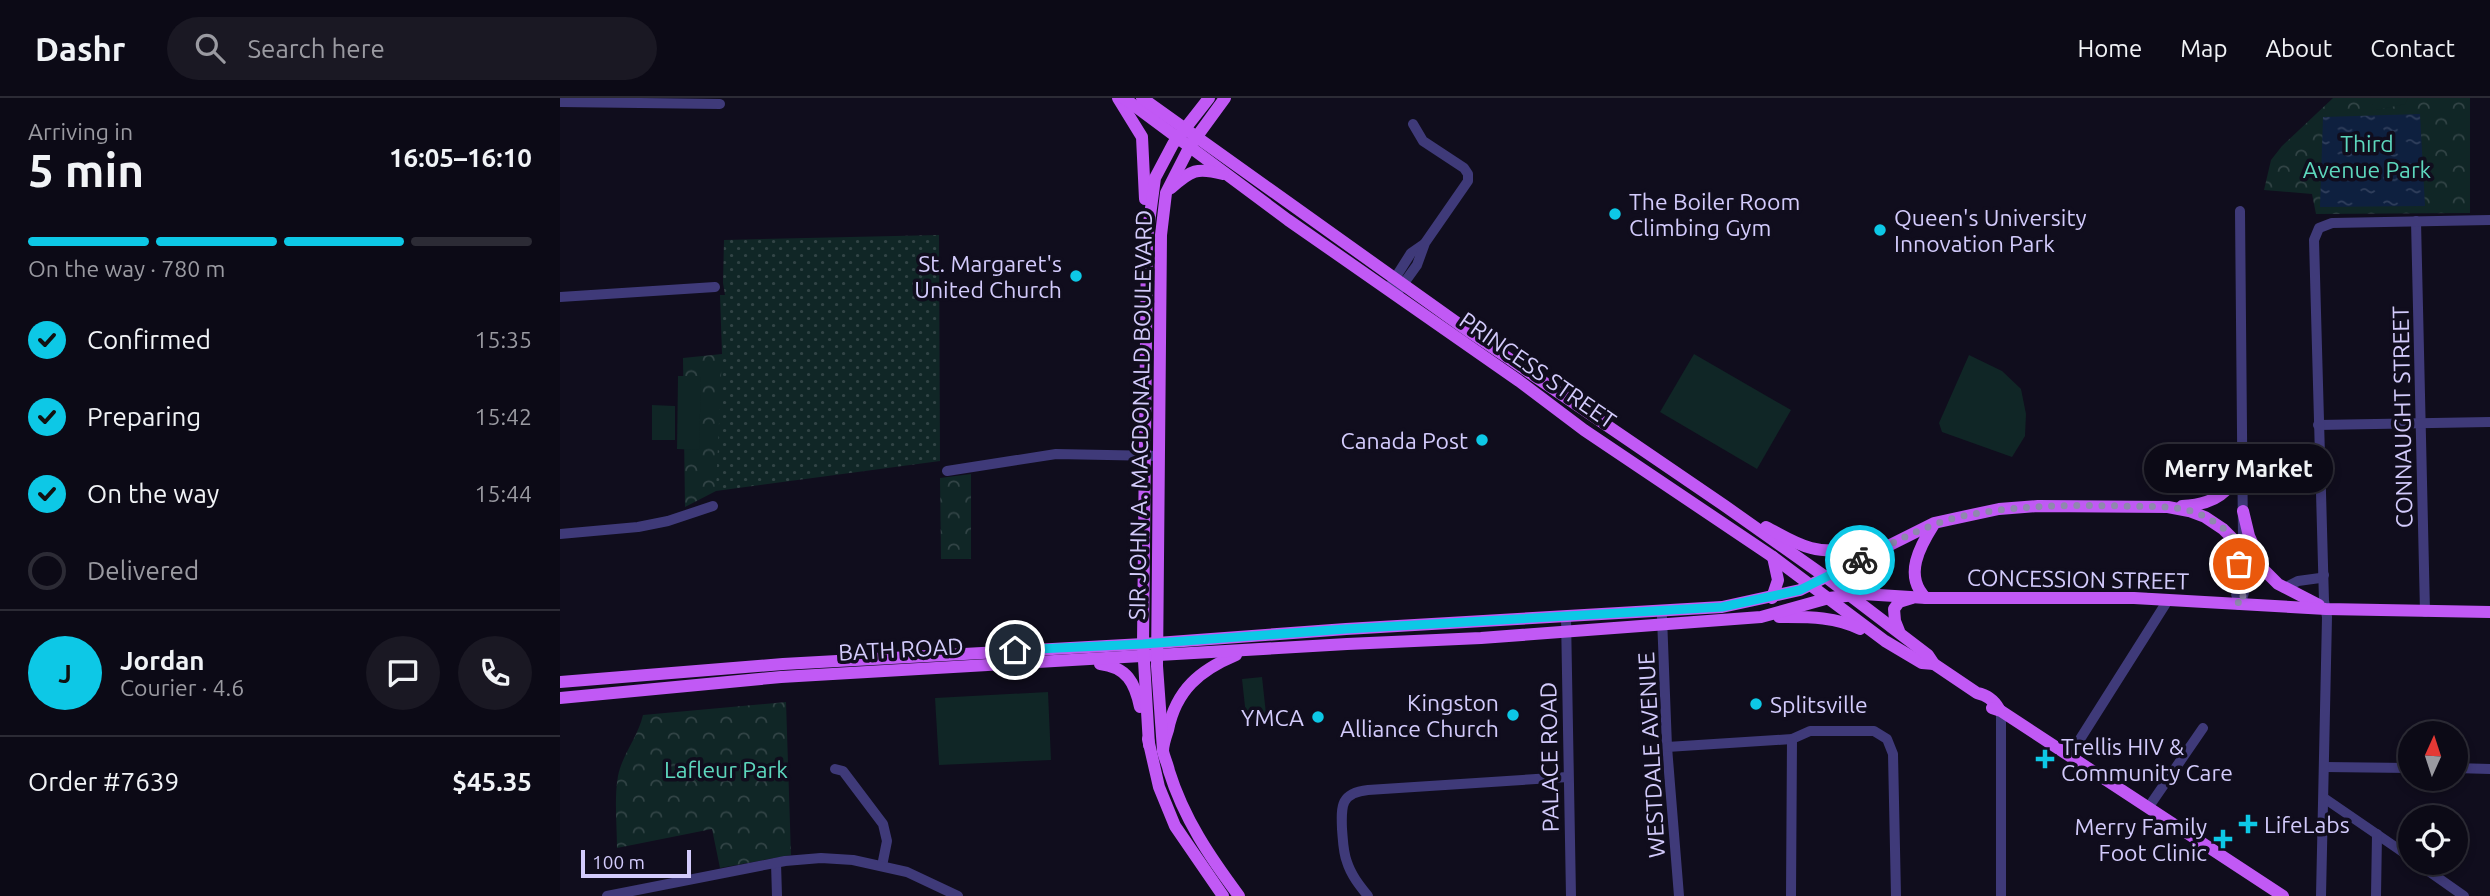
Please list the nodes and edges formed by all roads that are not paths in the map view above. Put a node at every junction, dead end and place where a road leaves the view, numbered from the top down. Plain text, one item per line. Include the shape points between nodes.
1 (1118, 98) edge
2 (1124, 98) edge
3 (1142, 98) edge
4 (1209, 98) edge
5 (1224, 98) edge
6 (560, 102) edge
7 (720, 104) dead end
8 (1413, 124) dead end
9 (1181, 133) junction
10 (1194, 141) junction
11 (1230, 176) junction
12 (1166, 193) junction
13 (2240, 211) dead end
14 (2490, 220) edge
15 (2416, 221) junction
16 (1147, 238) junction
17 (1399, 281) junction
18 (715, 287) dead end
19 (1391, 293) junction
20 (560, 297) edge
21 (2490, 422) edge
22 (2318, 425) junction
23 (2421, 425) junction
24 (2242, 449) junction
25 (1152, 456) junction
26 (947, 471) dead end
27 (713, 506) dead end
28 (1725, 506) junction
29 (2168, 507) junction
30 (2242, 511) junction
31 (1934, 523) junction
32 (560, 534) edge
33 (1906, 536) junction
34 (2243, 549) junction
35 (1773, 557) junction
36 (2324, 575) junction
37 (2269, 576) junction
38 (1827, 578) junction
39 (1811, 585) junction
40 (2284, 588) junction
41 (1850, 595) junction
42 (1772, 598) junction
43 (1829, 598) junction
44 (1921, 598) junction
45 (2168, 600) junction
46 (2239, 605) junction
47 (2326, 609) junction
48 (2425, 612) junction
49 (2490, 612) edge
50 (1566, 617) junction
51 (1761, 617) junction
52 (1662, 618) junction
53 (1566, 632) junction
54 (1900, 633) junction
55 (1885, 641) junction
56 (1143, 650) junction
57 (1158, 650) junction
58 (1246, 651) junction
59 (1065, 661) junction
60 (1934, 664) junction
61 (560, 682) edge
62 (560, 698) edge
63 (2000, 710) junction
64 (2203, 728) dead end
65 (1792, 739) junction
66 (1149, 744) junction
67 (1667, 747) junction
68 (1163, 750) junction
69 (2070, 755) junction
70 (2325, 767) junction
71 (2398, 768) edge
72 (2468, 768) edge
73 (835, 769) dead end
74 (2490, 769) edge
75 (1568, 777) junction
76 (2324, 798) junction
77 (2148, 808) junction
78 (2377, 834) junction
79 (2398, 849) edge
80 (776, 863) junction
81 (882, 866) junction
82 (2434, 875) edge
83 (607, 896) edge
84 (777, 896) edge
85 (958, 896) edge
86 (1223, 896) edge
87 (1240, 896) edge
88 (1368, 896) edge
89 (1571, 896) edge
90 (1679, 896) edge
91 (1791, 896) edge
92 (1896, 896) edge
93 (2001, 896) edge
94 (2283, 896) edge
95 (2321, 896) edge
96 (2376, 896) edge
97 (2464, 896) edge

1 - 16 main road via 1142,137
2 - 9 main road, PRINCESS STREET
3 - 9 main road, PRINCESS STREET
4 - 9 main road, SIR JOHN A. MACDONALD BOULEVARD
5 - 10 main road, SIR JOHN A. MACDONALD BOULEVARD
6 - 7 street
8 - 17 street via 1423,141 1464,168 1468,181 1425,243 1417,265
9 - 10 main road, PRINCESS STREET
9 - 16 main road, SIR JOHN A. MACDONALD BOULEVARD via 1155,178
10 - 11 main road, PRINCESS STREET
10 - 12 main road, SIR JOHN A. MACDONALD BOULEVARD
10 - 17 main road, PRINCESS STREET
11 - 12 main road via 1203,168 1188,173
11 - 19 main road, PRINCESS STREET
12 - 25 main road, SIR JOHN A. MACDONALD BOULEVARD
13 - 24 street
14 - 15 street
15 - 22 street via 2332,223 2319,228 2314,240
15 - 23 street, CONNAUGHT STREET
16 - 25 main road, SIR JOHN A. MACDONALD BOULEVARD
17 - 19 street
17 - 28 main road, PRINCESS STREET
18 - 20 street
19 - 35 main road, PRINCESS STREET
21 - 23 street
22 - 23 street
22 - 36 street
23 - 48 street, CONNAUGHT STREET
24 - 29 main road via 2234,479 2221,496 2210,502
24 - 30 street
25 - 26 street via 1056,454
25 - 56 main road, SIR JOHN A. MACDONALD BOULEVARD
25 - 57 main road, SIR JOHN A. MACDONALD BOULEVARD
27 - 32 street via 668,522
28 - 33 main road via 1811,548 1863,548
28 - 38 main road, PRINCESS STREET
29 - 31 main road, CONCESSION STREET via 2038,506
29 - 34 main road, CONCESSION STREET via 2205,517
30 - 34 street
30 - 37 main road via 2249,537
31 - 33 main road, CONCESSION STREET
31 - 44 main road via 1916,558
33 - 38 main road, CONCESSION STREET
34 - 37 main road, CONCESSION STREET
34 - 46 street via 2236,594
35 - 39 main road, PRINCESS STREET
35 - 42 main road via 1778,580
36 - 40 street
36 - 47 street
37 - 40 main road, CONCESSION STREET
38 - 39 main road, BATH ROAD
38 - 41 main road, PRINCESS STREET
39 - 42 main road, BATH ROAD
39 - 43 main road, PRINCESS STREET
40 - 47 main road, CONCESSION STREET
41 - 43 main road, CONCESSION STREET
41 - 44 main road, CONCESSION STREET
41 - 54 main road, PRINCESS STREET
42 - 52 main road, BATH ROAD
43 - 51 main road, BATH ROAD
43 - 55 main road, PRINCESS STREET
44 - 45 main road, CONCESSION STREET
44 - 54 main road via 1899,602 1894,609
45 - 46 main road, CONCESSION STREET
45 - 69 street
46 - 47 main road, CONCESSION STREET
47 - 48 main road, CONCESSION STREET
47 - 70 street
48 - 49 main road, CONCESSION STREET
50 - 52 main road, BATH ROAD
50 - 53 street, PALACE ROAD
50 - 57 main road, BATH ROAD via 1346,629
51 - 52 main road, BATH ROAD
51 - 55 main road via 1844,622
52 - 53 main road, BATH ROAD
52 - 67 street, WESTDALE AVENUE
53 - 58 main road, BATH ROAD
53 - 75 street, PALACE ROAD
54 - 60 main road, PRINCESS STREET
55 - 60 main road, PRINCESS STREET via 1922,663
56 - 57 main road, BATH ROAD
56 - 59 main road, BATH ROAD
56 - 61 main road, BATH ROAD via 783,664
56 - 66 main road, SIR JOHN A. MACDONALD BOULEVARD
57 - 58 main road, BATH ROAD
57 - 68 main road, SIR JOHN A. MACDONALD BOULEVARD
58 - 68 main road via 1193,679 1179,696
59 - 62 main road, BATH ROAD via 781,677
59 - 66 main road via 1109,665 1125,672 1133,682
60 - 63 main road, PRINCESS STREET
63 - 69 main road, PRINCESS STREET
63 - 93 street
64 - 77 street
65 - 67 street
65 - 91 street
65 - 92 street via 1810,731 1862,730 1887,739 1893,754
66 - 86 main road via 1175,826
67 - 90 street, WESTDALE AVENUE
68 - 87 main road, SIR JOHN A. MACDONALD BOULEVARD via 1187,820
69 - 77 main road, PRINCESS STREET
70 - 71 street
70 - 76 street
72 - 74 street
73 - 81 street via 843,771 883,824 887,841
75 - 88 street via 1349,795 1341,810 1345,855
75 - 89 street, PALACE ROAD
76 - 78 street
76 - 95 street
77 - 94 main road, PRINCESS STREET
78 - 79 street
78 - 96 street
80 - 81 street via 821,858
80 - 83 street
80 - 84 street
81 - 85 street via 907,872
82 - 97 street

